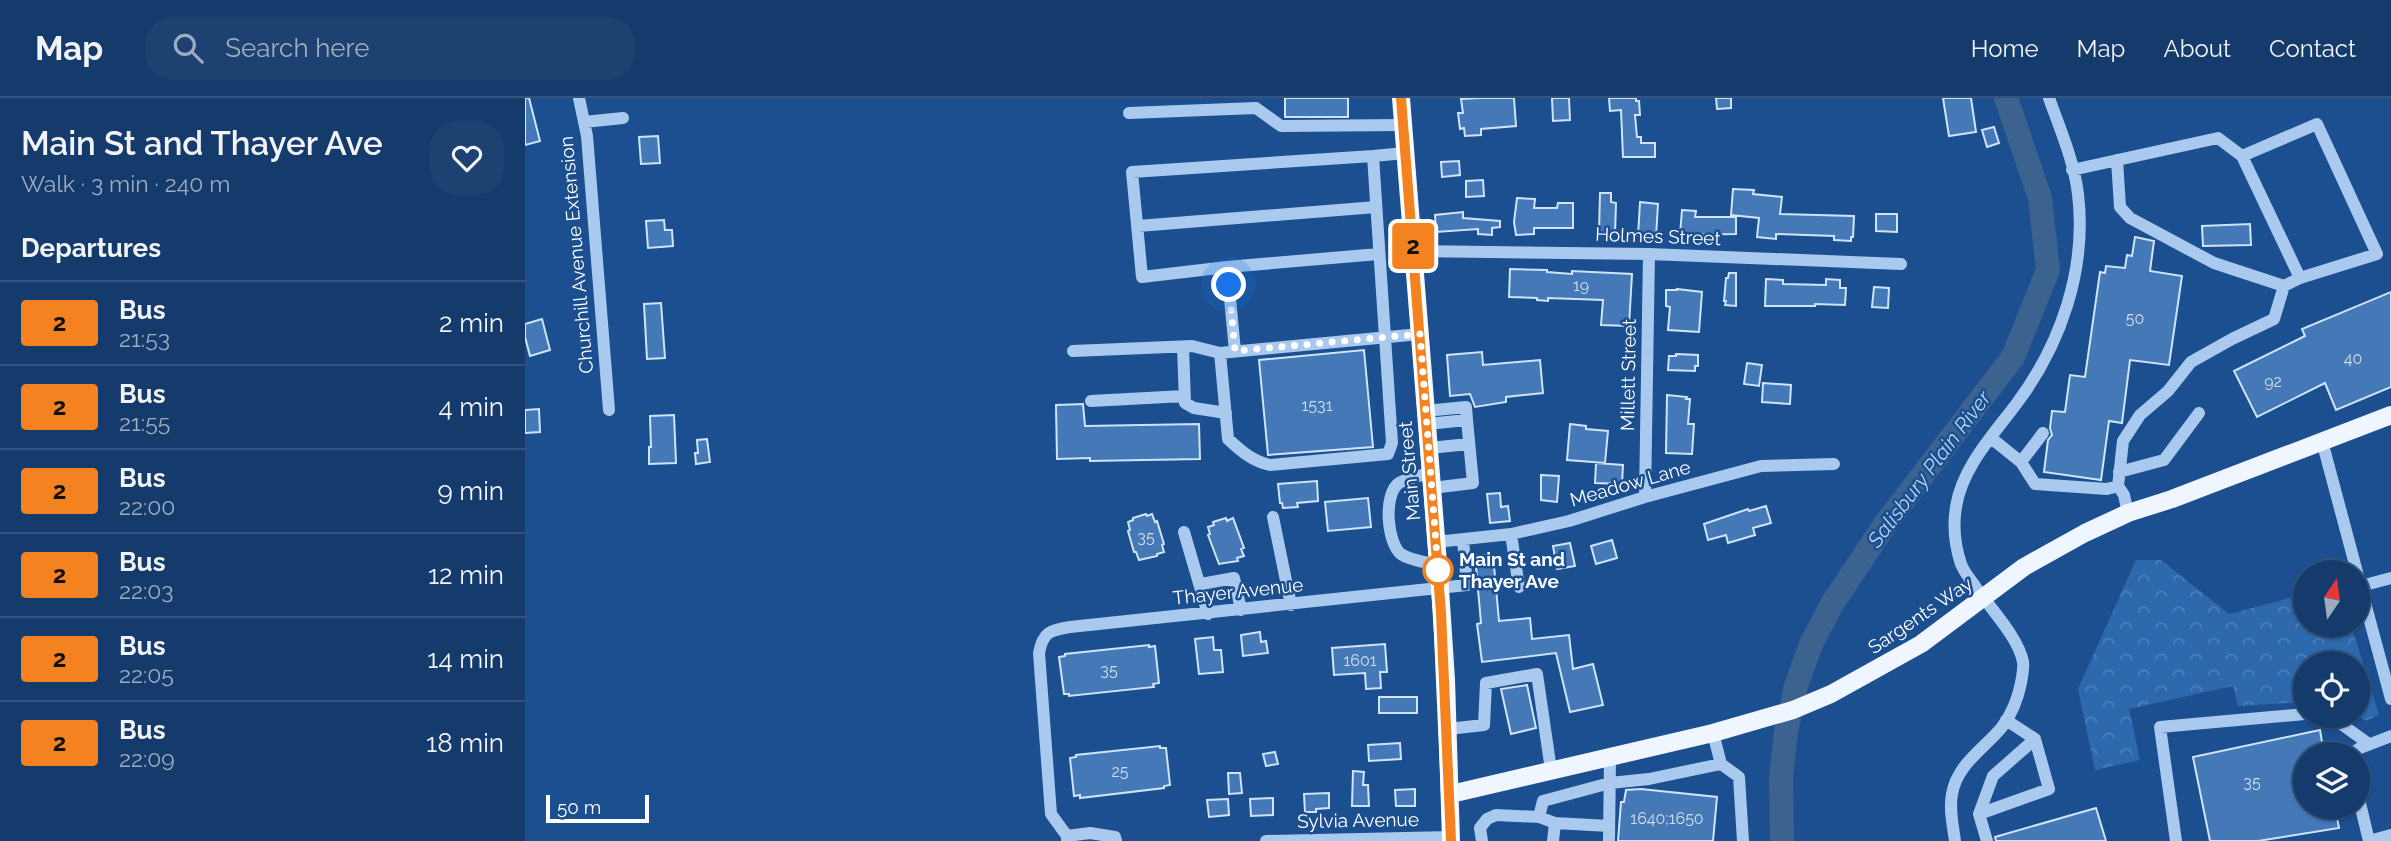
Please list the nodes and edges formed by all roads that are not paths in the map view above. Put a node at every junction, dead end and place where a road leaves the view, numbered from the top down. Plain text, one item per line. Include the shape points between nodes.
1 (579, 98) edge
2 (1401, 98) edge
3 (2049, 98) edge
4 (1129, 113) dead end
5 (623, 118) dead end
6 (584, 122) junction
7 (1403, 125) junction
8 (1405, 153) junction
9 (1373, 156) junction
10 (2242, 156) junction
11 (2117, 160) junction
12 (2072, 170) junction
13 (1375, 208) junction
14 (1138, 226) junction
15 (1413, 251) junction
16 (1378, 254) junction
17 (1649, 254) junction
18 (1901, 264) dead end
19 (1227, 267) junction
20 (2300, 278) junction
21 (2284, 286) junction
22 (1420, 334) junction
23 (1383, 338) junction
24 (1183, 347) junction
25 (1073, 351) dead end
26 (1235, 351) junction
27 (1220, 353) junction
28 (1184, 396) junction
29 (1091, 401) dead end
30 (609, 410) dead end
31 (1226, 413) junction
32 (2199, 413) dead end
33 (2391, 415) edge
34 (1426, 417) junction
35 (2043, 433) dead end
36 (1991, 438) junction
37 (2322, 441) junction
38 (1469, 444) junction
39 (1429, 448) junction
40 (2021, 462) junction
41 (1834, 464) dead end
42 (2119, 472) junction
43 (1431, 480) junction
44 (2112, 488) junction
45 (1645, 497) junction
46 (2128, 513) junction
47 (1273, 517) dead end
48 (1184, 532) dead end
49 (1511, 534) junction
50 (1463, 540) junction
51 (1436, 542) junction
52 (2354, 560) edge
53 (1438, 565) junction
54 (2370, 577) edge
55 (2391, 578) edge
56 (1201, 584) junction
57 (1520, 587) dead end
58 (1440, 588) junction
59 (1983, 598) junction
60 (1291, 605) junction
61 (1241, 610) junction
62 (1208, 614) junction
63 (2370, 621) edge
64 (2391, 699) edge
65 (2293, 715) edge
66 (2006, 720) junction
67 (2347, 728) edge
68 (1448, 729) junction
69 (1713, 733) junction
70 (2391, 736) edge
71 (2035, 739) junction
72 (2366, 742) edge
73 (2370, 744) edge
74 (1611, 757) junction
75 (1721, 764) junction
76 (1552, 770) junction
77 (1610, 783) junction
78 (1451, 794) junction
79 (1979, 814) junction
80 (1539, 817) junction
81 (2363, 819) edge
82 (1555, 823) junction
83 (1609, 826) junction
84 (2391, 835) edge
85 (1067, 838) edge
86 (1451, 839) edge
87 (1357, 840) edge
88 (1378, 840) edge
89 (1403, 840) edge
90 (1116, 841) edge
91 (1266, 841) edge
92 (1482, 841) edge
93 (1553, 841) edge
94 (1609, 841) edge
95 (1743, 841) edge
96 (1955, 841) edge
97 (1987, 841) edge
98 (2176, 841) edge
99 (2368, 841) edge

1 - 6 street, Churchill Avenue Extension
2 - 7 main road, Main Street
3 - 12 street
4 - 7 street via 1255,108 1281,126
5 - 6 street
6 - 30 street, Churchill Avenue Extension
7 - 8 main road, Main Street
8 - 9 street
8 - 15 main road, Main Street
9 - 13 street
9 - 14 street via 1132,172
10 - 11 street via 2218,138
10 - 20 street
10 - 20 street via 2317,124 2377,254
11 - 12 street
11 - 21 street via 2120,207 2130,218 2214,263
12 - 36 street via 2079,233 2069,302 2044,363
13 - 14 street
13 - 16 street
14 - 19 street via 1142,277
15 - 17 street, Holmes Street
15 - 22 main road, Main Street
16 - 19 street
16 - 23 street
17 - 18 street, Holmes Street
17 - 45 street, Millett Street
19 - 26 street
20 - 21 street
21 - 42 street via 2274,319 2191,362 2168,391 2140,415 2123,441
22 - 23 street
22 - 34 main road, Main Street
23 - 26 street
23 - 31 street via 1392,443 1388,453 1270,465 1243,453 1228,439
24 - 25 street
24 - 27 street
24 - 28 street
26 - 27 street
27 - 31 street
28 - 29 street
28 - 31 street via 1185,403 1194,408
32 - 42 street via 2164,460
33 - 37 main road, Sargents Way
34 - 38 street via 1467,420
34 - 39 main road, Main Street
35 - 40 street
36 - 40 street
36 - 59 street via 1962,483 1955,510 1961,567
37 - 46 main road, Sargents Way
37 - 52 street
38 - 39 street
38 - 43 street via 1473,483
39 - 43 main road, Main Street
40 - 44 street via 2035,484
41 - 45 street, Meadow Lane via 1762,466
42 - 44 street
43 - 51 main road, Main Street
43 - 53 street via 1399,484 1392,491 1390,523 1395,548 1409,558
44 - 46 street via 2124,495
45 - 49 street, Meadow Lane via 1569,522
46 - 59 main road, Sargents Way via 2024,567
47 - 60 street
48 - 56 street
49 - 50 street, Meadow Lane
49 - 57 street
50 - 51 street, Meadow Lane
50 - 58 street, Thayer Avenue via 1467,585
51 - 53 main road, Main Street
53 - 58 main road, Main Street
54 - 55 street
56 - 61 street via 1234,578
56 - 62 street
58 - 60 street, Thayer Avenue
58 - 68 main road, Main Street
59 - 66 street via 2014,639 2023,662 2014,708
59 - 69 main road, Sargents Way via 1921,644 1831,694
60 - 61 street, Thayer Avenue
61 - 62 street, Thayer Avenue
62 - 85 street, Thayer Avenue via 1070,627 1042,638 1039,653 1051,814
63 - 64 street
65 - 98 street via 2159,727
66 - 71 street
66 - 96 street via 1965,766 1952,792
67 - 72 street
68 - 76 street via 1484,725 1486,683 1537,674
68 - 78 main road, Main Street
69 - 74 main road, Sargents Way
69 - 75 street
70 - 73 street
71 - 79 street via 1993,776
71 - 79 street via 2049,789
74 - 76 main road, Sargents Way
74 - 77 street
75 - 77 street
75 - 95 street via 1738,777
76 - 78 main road, Sargents Way
77 - 80 street via 1543,801
77 - 83 street
78 - 86 main road, Main Street
79 - 97 street
80 - 82 street
80 - 92 street via 1496,815 1480,828
81 - 99 street
82 - 83 street
82 - 93 street
83 - 94 street
84 - 99 street
85 - 90 street via 1090,833 1115,837
86 - 89 street, Sylvia Avenue
87 - 88 street, Sylvia Avenue
87 - 91 street, Sylvia Avenue
88 - 89 street, Sylvia Avenue

